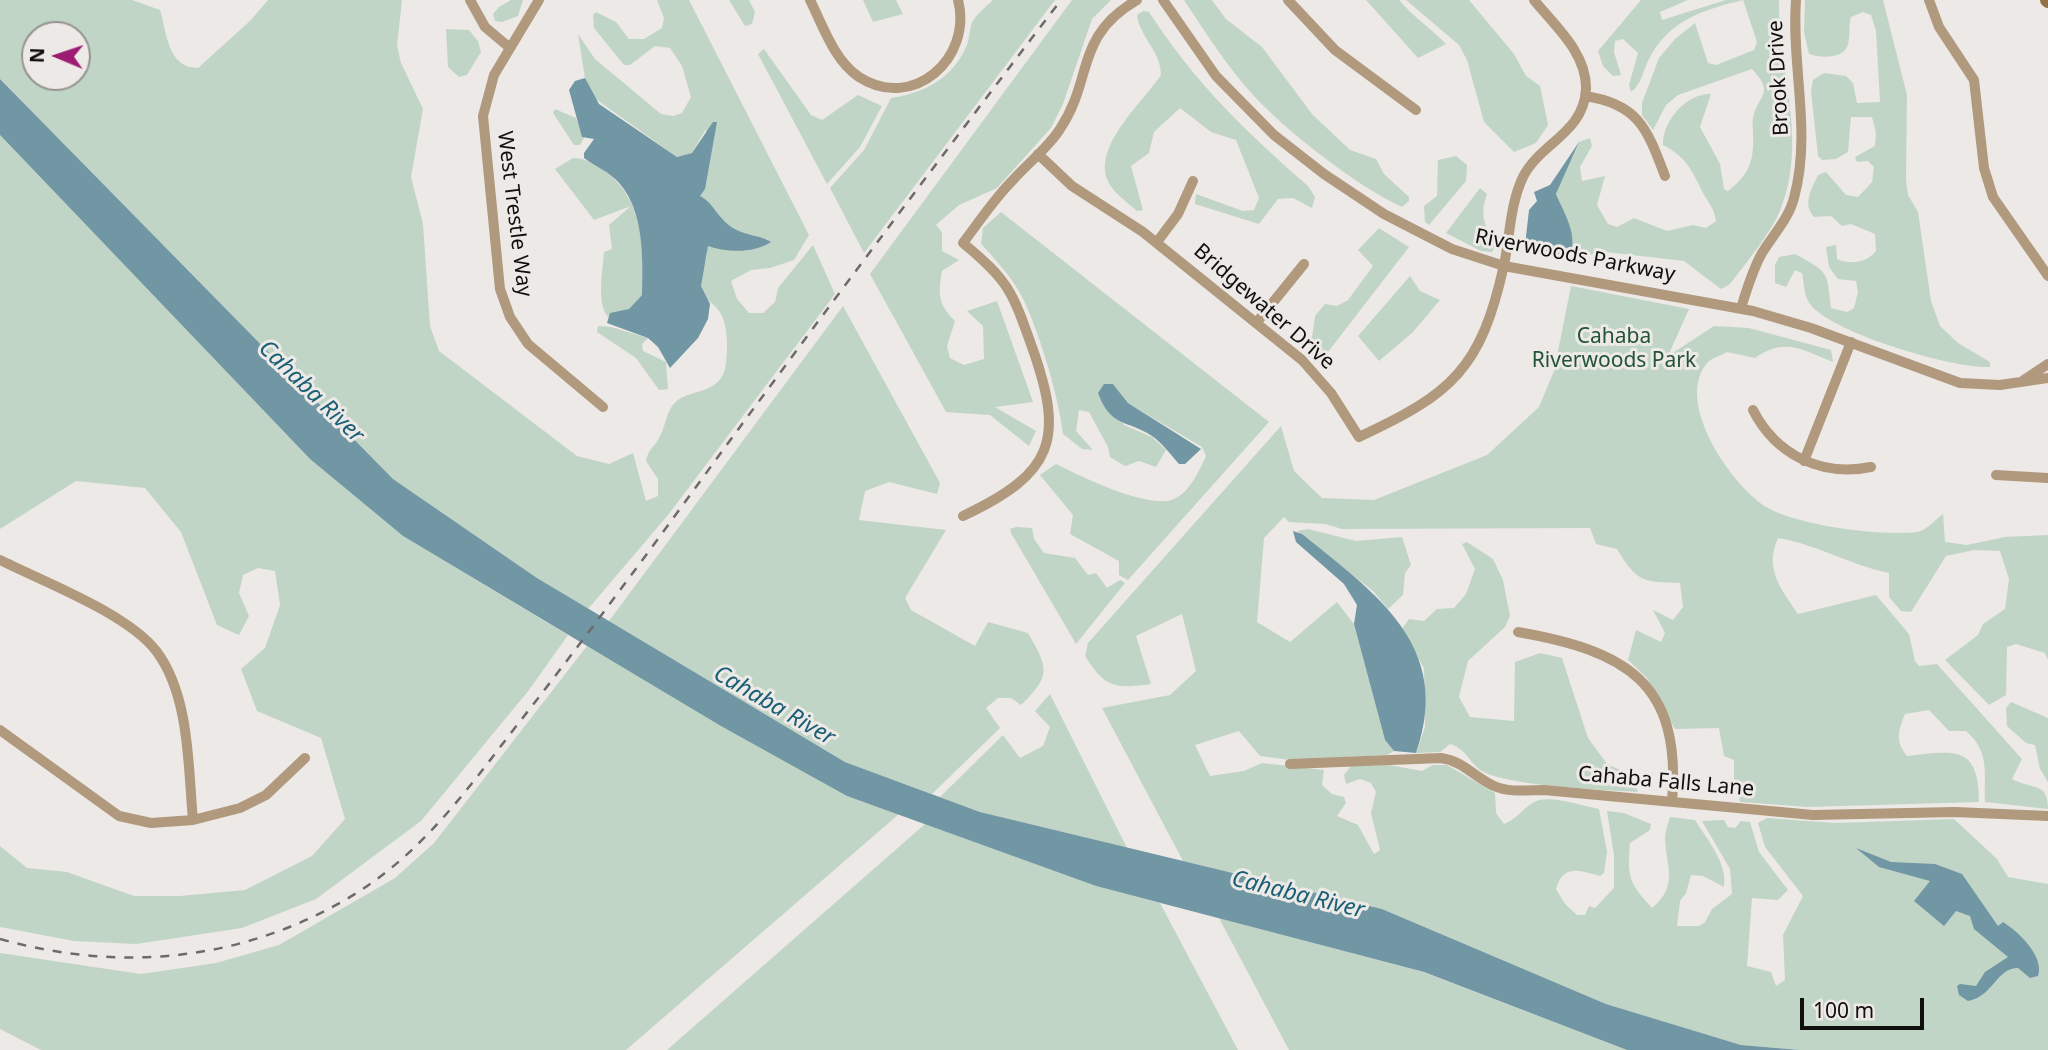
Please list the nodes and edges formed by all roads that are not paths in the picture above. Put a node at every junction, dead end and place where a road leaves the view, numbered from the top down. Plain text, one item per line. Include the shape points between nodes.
1 (471, 0) edge
2 (539, 0) edge
3 (810, 0) edge
4 (958, 0) edge
5 (1137, 0) edge
6 (1163, 0) edge
7 (1289, 0) edge
8 (1534, 0) edge
9 (1796, 0) edge
10 (1928, 0) edge
11 (510, 48) junction
12 (1585, 96) junction
13 (1416, 110) dead end
14 (1038, 154) junction
15 (1665, 176) dead end
16 (1193, 181) dead end
17 (1157, 242) junction
18 (1304, 264) dead end
19 (1504, 266) junction
20 (2048, 276) edge
21 (1741, 308) junction
22 (1257, 322) junction
23 (1851, 342) junction
24 (2048, 364) edge
25 (2048, 378) edge
26 (2023, 380) junction
27 (603, 407) dead end
28 (1753, 410) dead end
29 (1804, 461) junction
30 (1871, 467) dead end
31 (1996, 475) dead end
32 (2048, 478) edge
33 (963, 516) dead end
34 (0, 560) edge
35 (1518, 632) dead end
36 (0, 730) edge
37 (305, 758) dead end
38 (1290, 764) dead end
39 (1672, 802) junction
40 (2048, 816) edge
41 (193, 820) junction

1 - 11 street via 485,27
2 - 11 street, West Trestle Way
3 - 4 street via 836,52 850,69 875,84 899,86 928,78 948,60 962,25
5 - 14 street via 1114,15 1097,36 1067,118
6 - 19 street, Riverwoods Parkway via 1216,76 1301,158 1404,226 1452,249
7 - 13 street via 1342,56
8 - 12 street via 1579,57
9 - 21 street, Brook Drive via 1794,31 1802,96 1797,187 1789,212 1754,269
10 - 20 street via 1939,27 1974,80 1984,168 1993,197
11 - 27 street, West Trestle Way via 490,83 483,116 502,299 528,344
12 - 15 street via 1613,102 1637,118
12 - 19 street via 1570,129 1524,175
14 - 17 street, Bridgewater Drive via 1081,192
14 - 33 street via 963,243 996,271 1013,296 1048,393 1047,437 1037,462 1018,485
16 - 17 street via 1178,214
17 - 22 street, Bridgewater Drive
18 - 22 street
19 - 21 street, Riverwoods Parkway
19 - 22 street, Bridgewater Drive via 1484,334 1452,381 1421,407 1359,438 1315,373
21 - 23 street, Riverwoods Parkway
23 - 26 street, Riverwoods Parkway via 1960,383 2000,385
23 - 29 street
24 - 26 street, Riverwoods Parkway
25 - 26 street, Riverwoods Parkway
28 - 29 street via 1776,442
29 - 30 street via 1842,470
31 - 32 street
34 - 41 street via 120,621 144,637 158,654 177,696
35 - 39 street via 1600,652 1644,685 1664,714 1672,742
36 - 41 street via 119,816 150,823
37 - 41 street via 266,795 240,808
38 - 39 street, Cahaba Falls Lane via 1441,758 1511,790
39 - 40 street, Cahaba Falls Lane via 1813,815 1955,812

